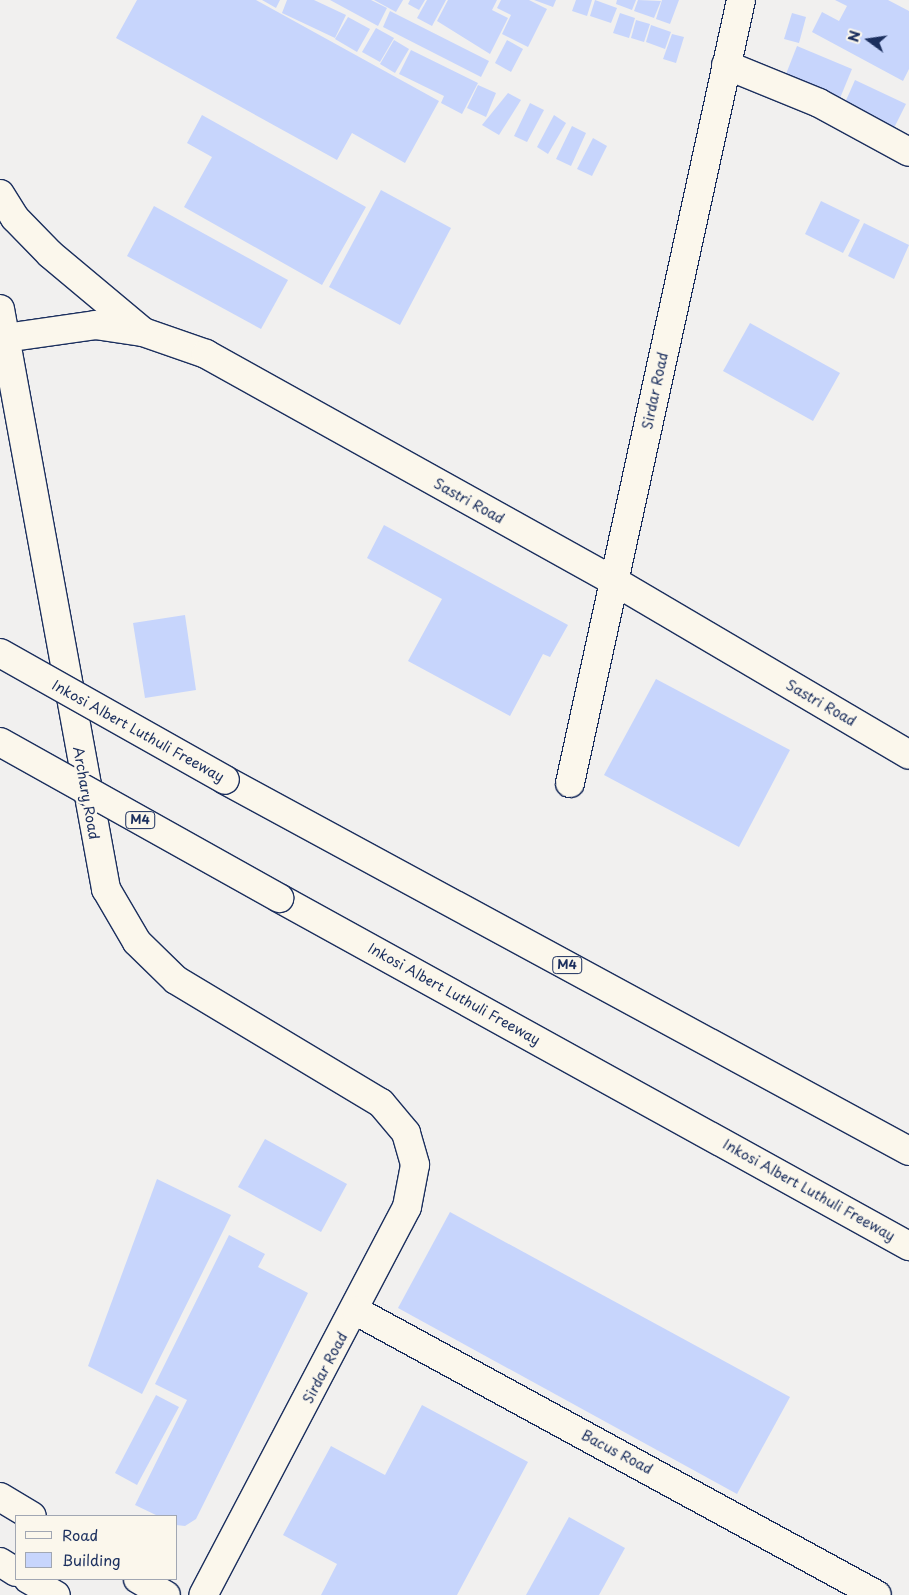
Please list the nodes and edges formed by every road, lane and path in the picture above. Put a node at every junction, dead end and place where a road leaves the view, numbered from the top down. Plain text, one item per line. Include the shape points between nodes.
1 (740, 0) edge
2 (726, 65) junction
3 (909, 152) edge
4 (0, 194) edge
5 (0, 309) edge
6 (143, 332) junction
7 (5, 338) junction
8 (614, 581) junction
9 (0, 653) edge
10 (0, 742) edge
11 (909, 755) edge
12 (570, 783) dead end
13 (406, 1133) joint
14 (909, 1151) edge
15 (909, 1246) edge
16 (356, 1311) junction
17 (0, 1497) edge
18 (30, 1515) edge
19 (0, 1562) edge
20 (15, 1571) edge
21 (30, 1580) edge
22 (140, 1580) edge
23 (56, 1595) edge
24 (166, 1595) edge
25 (203, 1595) edge
26 (877, 1595) edge

1 - 2 main road, Sirdar Road
2 - 3 main road via 818,104
2 - 8 main road, Sirdar Road
4 - 6 main road via 15,218 50,254
5 - 7 main road, Archary Road
6 - 7 main road, Sastri Road via 96,325
6 - 8 main road, Sastri Road via 206,354
7 - 13 main road, Archary Road via 106,889 137,942 176,980 346,1079 381,1103
8 - 11 main road, Sastri Road
8 - 12 main road, Sirdar Road
9 - 14 main road, Inkosi Albert Luthuli Freeway / M4, bridge via 226,780
10 - 15 main road, Inkosi Albert Luthuli Freeway / M4, bridge
13 - 16 main road, Sirdar Road via 415,1164 407,1207
16 - 25 main road, Sirdar Road
16 - 26 main road, Bacus Road
17 - 18 main road
19 - 20 main road
21 - 23 main road
22 - 24 main road

